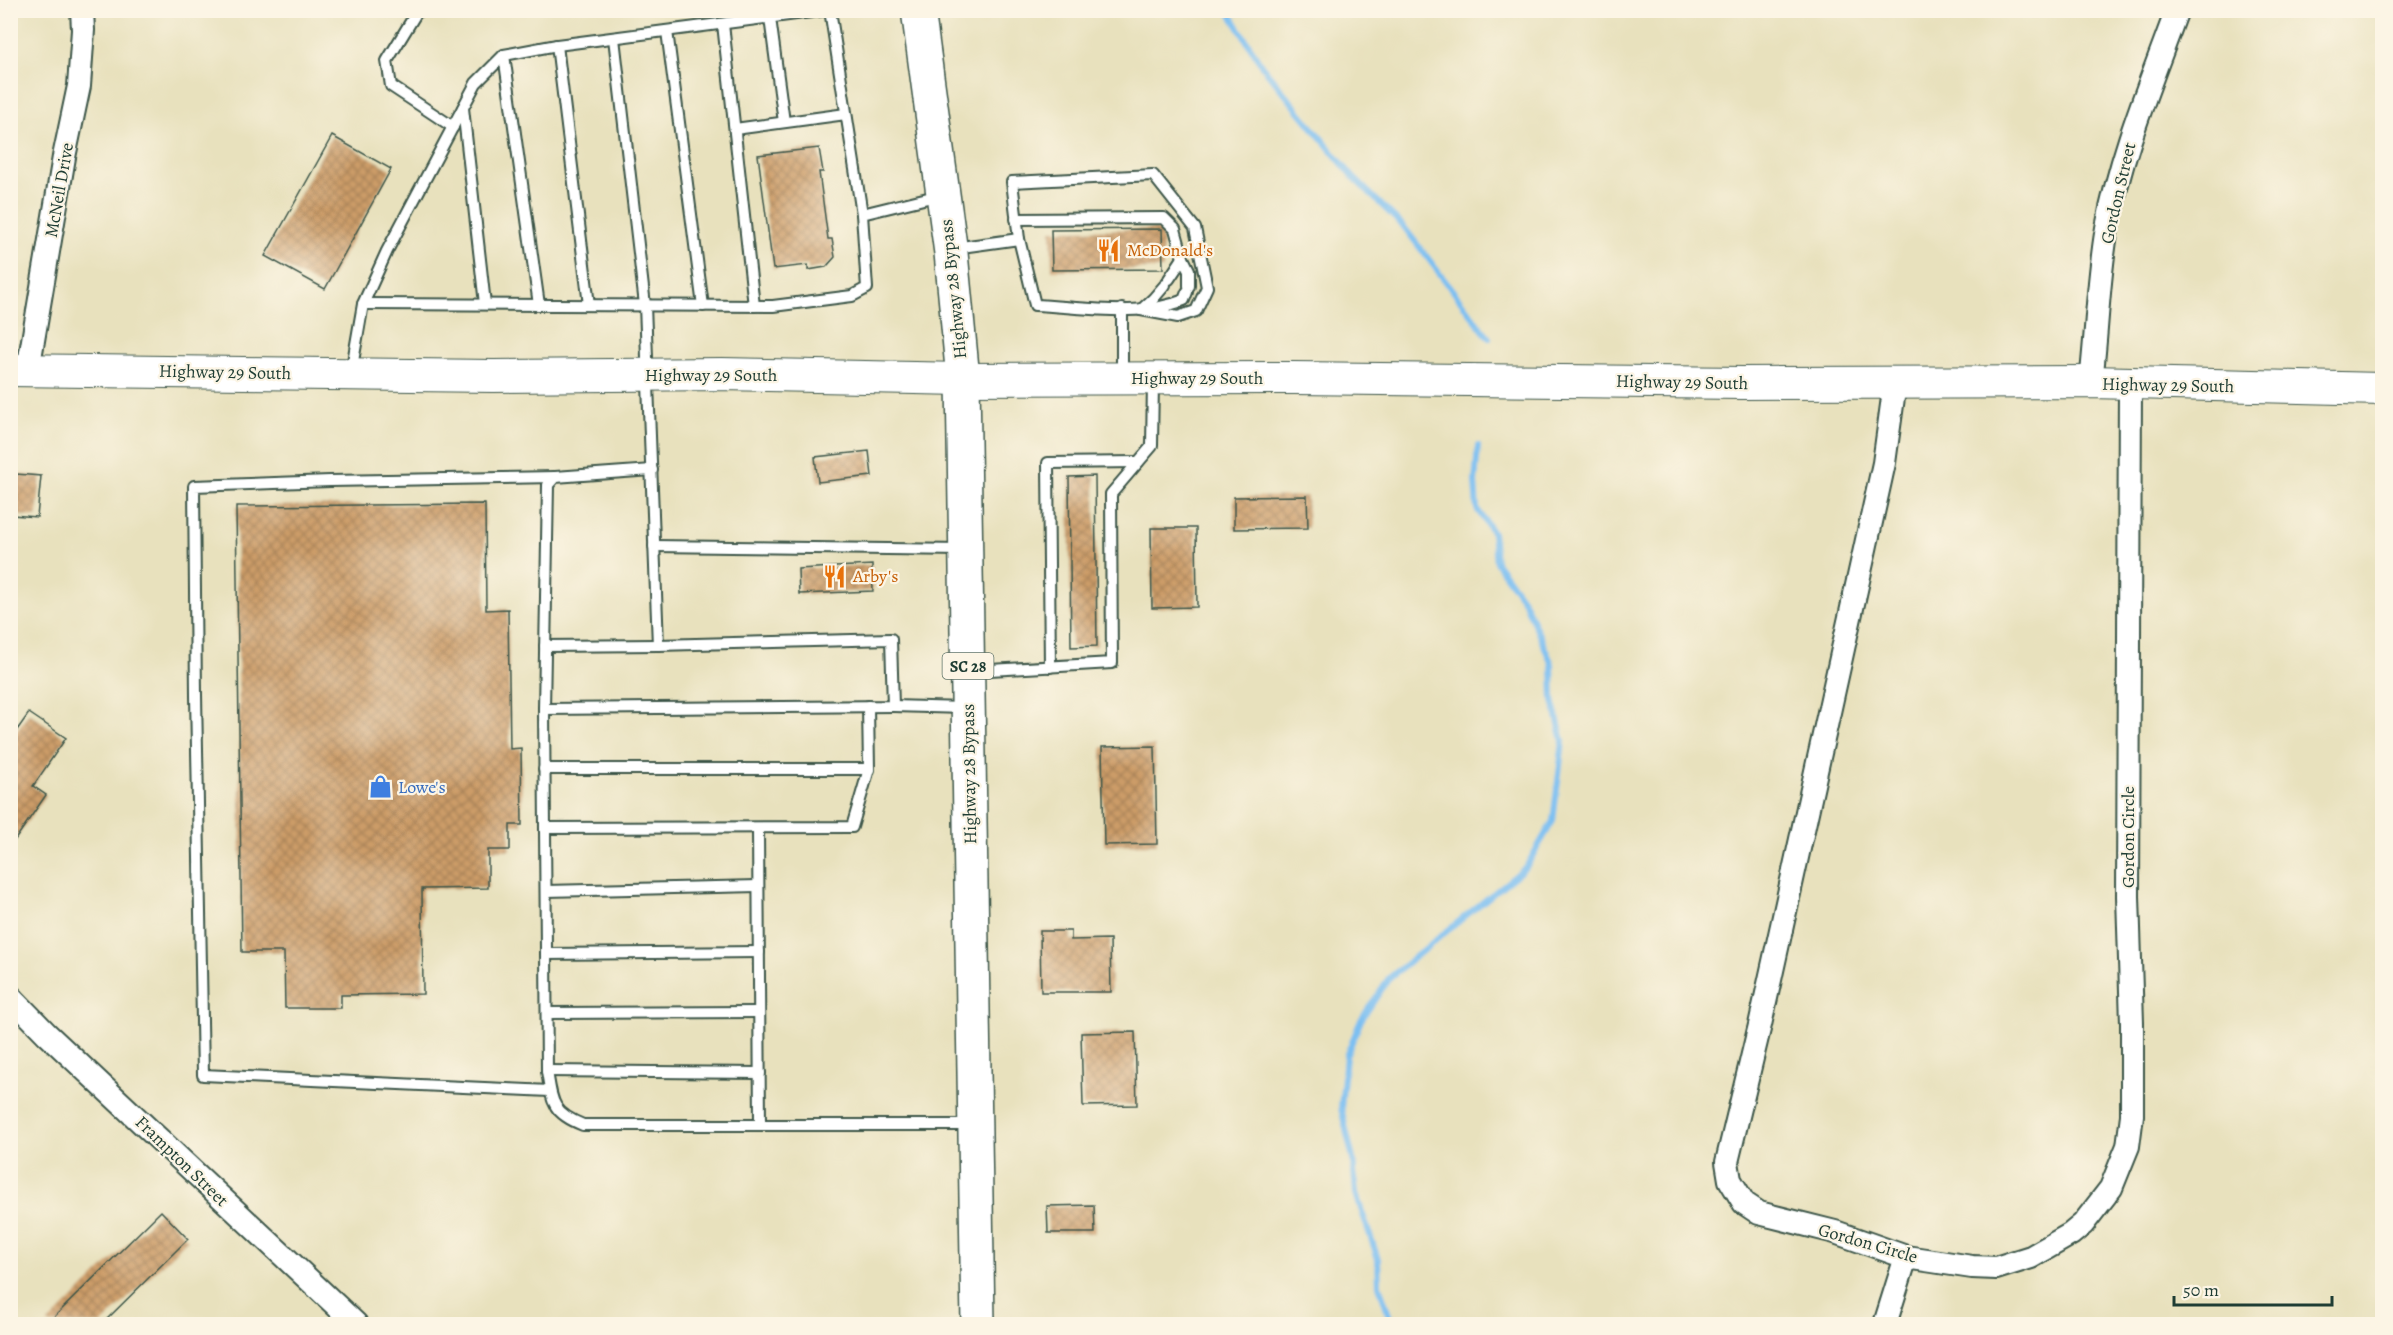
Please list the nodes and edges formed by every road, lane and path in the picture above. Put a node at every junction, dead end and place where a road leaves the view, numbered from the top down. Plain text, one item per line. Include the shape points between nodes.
1 (82, 10) edge
2 (418, 10) edge
3 (829, 10) edge
4 (918, 10) edge
5 (796, 12) edge
6 (2171, 13) edge
7 (770, 18) junction
8 (723, 24) junction
9 (667, 31) junction
10 (614, 38) junction
11 (557, 45) junction
12 (504, 55) junction
13 (463, 107) junction
14 (846, 114) junction
15 (784, 122) junction
16 (453, 127) junction
17 (735, 129) junction
18 (943, 194) junction
19 (862, 214) junction
20 (1016, 219) junction
21 (1019, 239) junction
22 (950, 249) junction
23 (1182, 258) junction
24 (363, 304) junction
25 (485, 304) junction
26 (539, 305) junction
27 (589, 305) junction
28 (645, 305) junction
29 (704, 306) junction
30 (754, 306) junction
31 (1122, 309) junction
32 (1141, 310) junction
33 (19, 370) edge
34 (351, 373) junction
35 (649, 375) junction
36 (1138, 378) junction
37 (963, 379) junction
38 (2091, 382) junction
39 (1895, 383) junction
40 (2130, 384) junction
41 (2382, 389) edge
42 (1138, 462) junction
43 (652, 470) junction
44 (555, 477) junction
45 (654, 546) junction
46 (966, 550) junction
47 (658, 645) junction
48 (545, 646) junction
49 (1050, 667) junction
50 (968, 671) junction
51 (868, 706) junction
52 (893, 706) junction
53 (969, 708) junction
54 (544, 709) junction
55 (544, 769) junction
56 (869, 769) junction
57 (545, 828) junction
58 (758, 828) junction
59 (758, 886) junction
60 (546, 891) junction
61 (759, 952) junction
62 (546, 954) junction
63 (10, 996) edge
64 (759, 1012) junction
65 (547, 1013) junction
66 (547, 1071) junction
67 (760, 1073) junction
68 (550, 1092) junction
69 (760, 1125) junction
70 (975, 1125) junction
71 (1906, 1257) junction
72 (356, 1324) edge
73 (978, 1324) edge
74 (1885, 1324) edge

1 - 33 street, McNeil Drive via 79,86
2 - 16 lane via 387,61 391,86
3 - 5 lane
3 - 14 lane
4 - 18 highway, Highway 28 Bypass / SC 28
5 - 7 lane
6 - 38 street, Gordon Street via 2118,181 2103,260
7 - 8 lane
7 - 15 lane
8 - 9 lane
8 - 17 lane
9 - 10 lane
9 - 29 lane
10 - 11 lane
10 - 28 lane
11 - 12 lane
11 - 27 lane
12 - 13 lane via 476,83
12 - 26 lane
13 - 16 lane
13 - 25 lane
14 - 15 lane
14 - 19 lane
15 - 17 lane
16 - 24 lane
17 - 30 lane
18 - 19 lane
18 - 22 highway, Highway 28 Bypass / SC 28
19 - 30 lane via 867,288 852,296
20 - 21 lane
20 - 23 lane via 1164,218 1175,230
20 - 32 lane via 1012,182 1153,175 1194,228 1206,287 1196,311 1178,317
21 - 22 lane
21 - 31 lane via 1035,305
22 - 37 highway, Highway 28 Bypass / SC 28
23 - 32 lane via 1167,282
23 - 32 lane via 1189,270 1184,300 1168,307
24 - 25 lane
24 - 34 lane
25 - 26 lane
26 - 27 lane
27 - 28 lane
28 - 29 lane
28 - 35 lane
29 - 30 lane
31 - 32 lane
31 - 36 lane
33 - 34 main road, Highway 29 South
34 - 35 main road, Highway 29 South
35 - 37 main road, Highway 29 South
35 - 43 lane
36 - 37 main road, Highway 29 South
36 - 39 main road, Highway 29 South
36 - 42 lane via 1152,446
37 - 46 highway, Highway 28 Bypass / SC 28
38 - 39 main road, Highway 29 South
38 - 40 main road, Highway 29 South
39 - 71 street, Gordon Circle via 1884,463 1727,1162 1733,1189 1759,1213 1835,1232
40 - 41 main road, Highway 29 South
40 - 71 street, Gordon Circle via 2128,896 2132,1115 2128,1146 2115,1181 2093,1213 2071,1234 2031,1257 1996,1268
42 - 49 lane via 1111,494 1112,663
42 - 49 lane via 1048,463
43 - 44 lane
43 - 45 lane
44 - 48 lane via 548,485
44 - 68 lane via 194,486 203,1075
45 - 46 lane
45 - 47 lane
46 - 50 highway, Highway 28 Bypass / SC 28
47 - 48 lane
47 - 52 lane via 891,639
48 - 54 lane
49 - 50 lane
50 - 53 highway, Highway 28 Bypass / SC 28
51 - 52 lane
51 - 54 lane
51 - 56 lane
52 - 53 lane
53 - 70 highway, Highway 28 Bypass / SC 28
54 - 55 lane
55 - 56 lane
55 - 57 lane
56 - 58 lane via 852,827
57 - 58 lane
57 - 60 lane
58 - 59 lane
59 - 60 lane
59 - 61 lane
60 - 62 lane
61 - 62 lane
61 - 64 lane
62 - 65 lane
63 - 72 street, Frampton Street
64 - 65 lane
64 - 67 lane
65 - 66 lane
66 - 67 lane
66 - 68 lane
67 - 69 lane
68 - 69 lane via 552,1101 566,1118 583,1125
69 - 70 lane
70 - 73 highway, Highway 28 Bypass / SC 28
71 - 74 street

